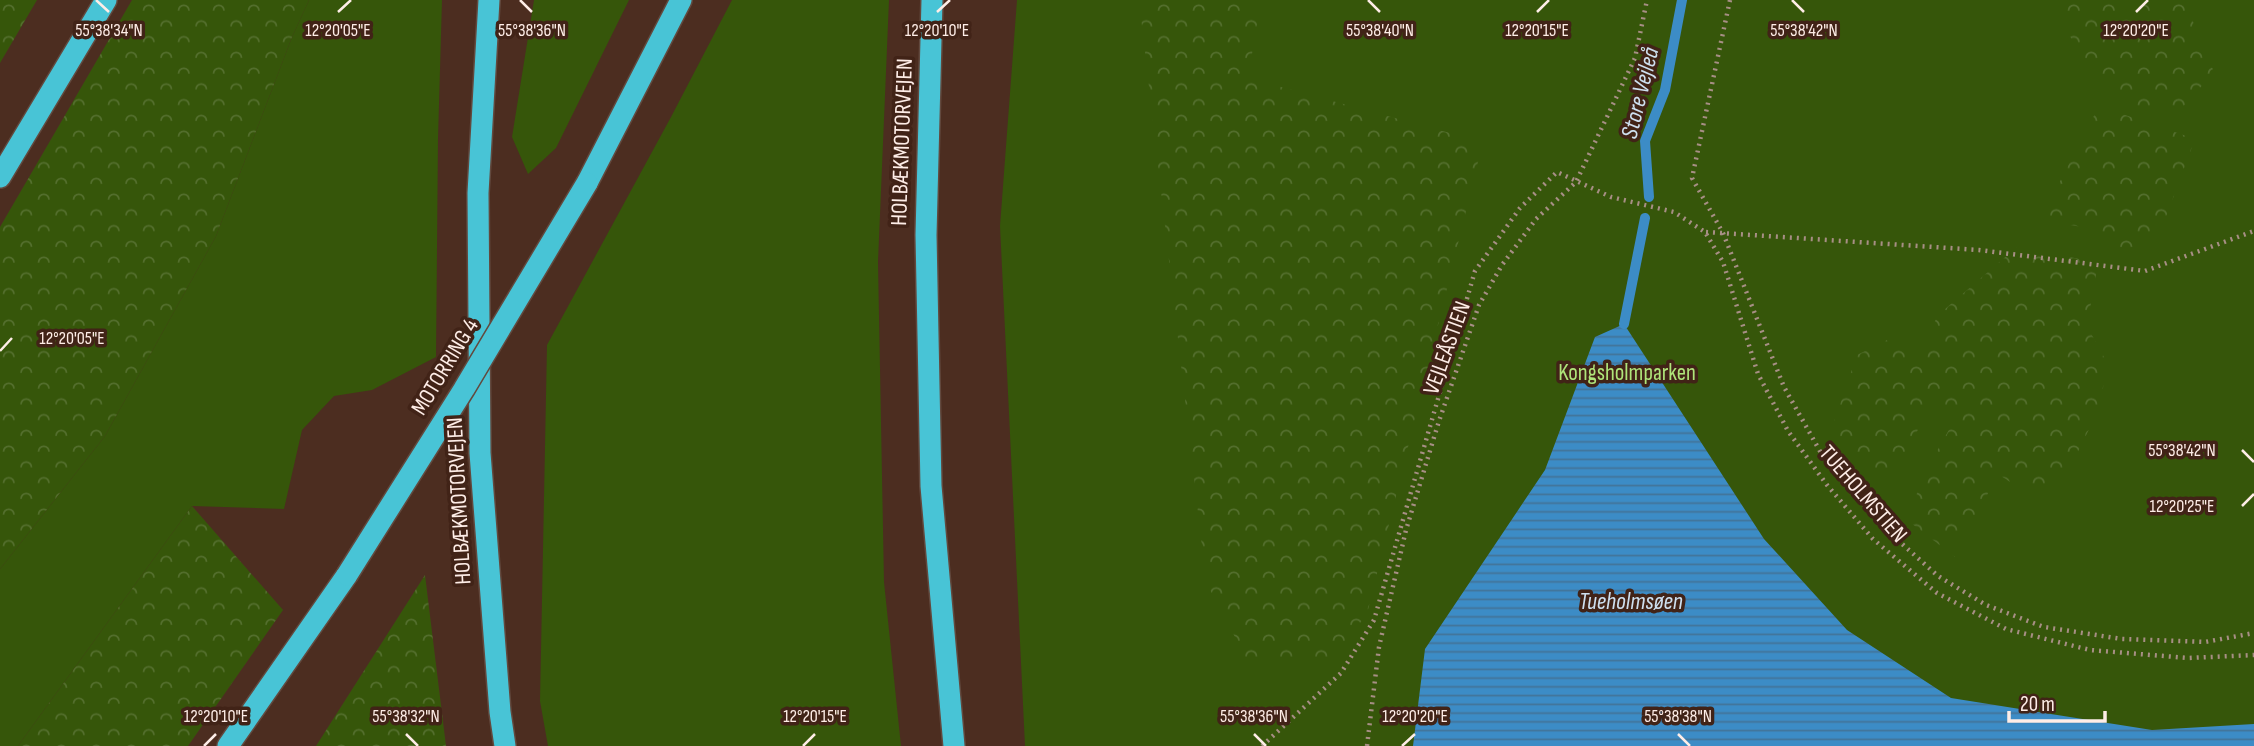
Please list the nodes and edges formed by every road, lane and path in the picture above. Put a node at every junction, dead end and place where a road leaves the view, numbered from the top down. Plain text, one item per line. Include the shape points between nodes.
1 (106, 0) edge
2 (489, 0) edge
3 (681, 0) edge
4 (932, 0) edge
5 (1647, 0) edge
6 (1730, 0) edge
7 (0, 177) edge
8 (1576, 182) junction
9 (2254, 231) edge
10 (1705, 232) junction
11 (1723, 233) junction
12 (2254, 633) edge
13 (2254, 655) edge
14 (228, 746) edge
15 (505, 746) edge
16 (954, 746) edge
17 (1262, 746) edge
18 (1367, 746) edge

1 - 7 highway
2 - 15 highway, HOLBÆKMOTORVEJEN via 478,193 480,453
3 - 14 highway, MOTORRING 4, bridge via 587,183 464,389 347,575
4 - 16 highway, HOLBÆKMOTORVEJEN via 926,235 931,486
5 - 8 path, VEJLEÅSTIEN via 1635,58
6 - 11 path via 1692,177
8 - 10 path, TUEHOLMSTIEN via 1611,197 1674,212
8 - 17 path via 1558,172 1520,208 1475,271 1374,620 1341,673
8 - 18 path, VEJLEÅSTIEN via 1536,219 1479,305 1403,542 1378,647
9 - 11 path via 2144,271 1979,250
10 - 11 path
10 - 13 path, TUEHOLMSTIEN via 1723,262 1758,374 1788,431 1873,539 1937,593 2006,629 2090,650 2188,659
11 - 12 path via 1784,387 1821,453 1882,526 1938,576 1986,604 2044,626 2122,639 2205,642

